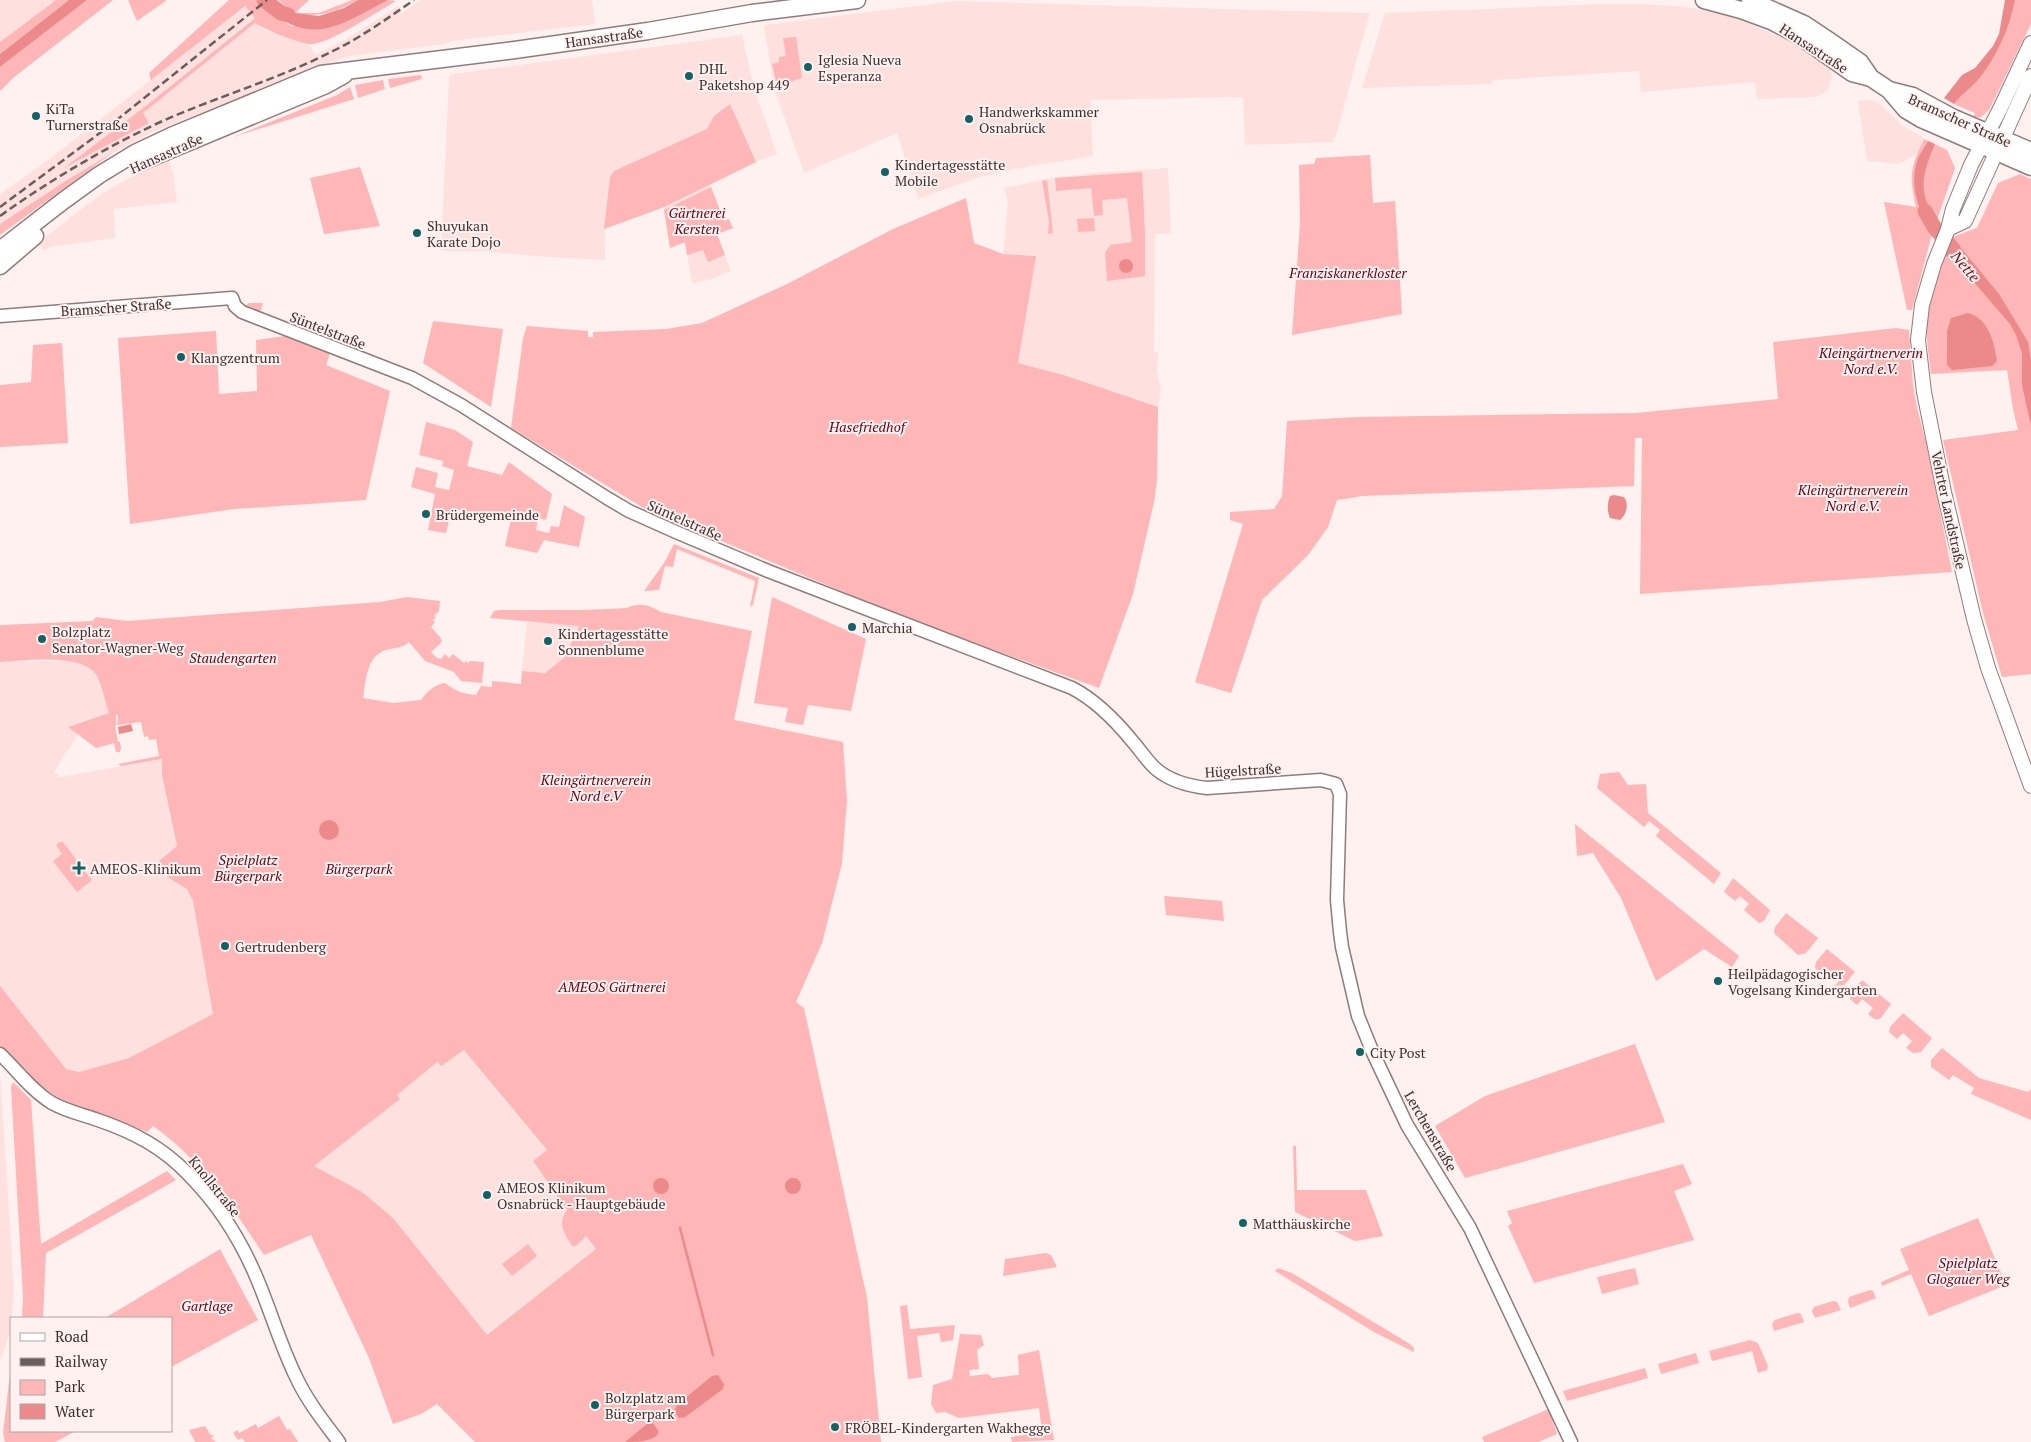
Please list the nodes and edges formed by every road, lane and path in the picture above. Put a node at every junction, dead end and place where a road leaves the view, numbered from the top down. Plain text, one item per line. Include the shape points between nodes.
1 (857, 0) edge
2 (1704, 0) edge
3 (1750, 0) edge
4 (2031, 43) edge
5 (350, 71) junction
6 (2031, 76) edge
7 (1871, 78) junction
8 (1991, 143) junction
9 (2031, 150) edge
10 (2031, 167) edge
11 (0, 250) edge
12 (0, 266) edge
13 (232, 298) joint
14 (0, 316) edge
15 (1136, 745) joint
16 (1336, 784) joint
17 (2031, 786) edge
18 (0, 1054) edge
19 (339, 1442) edge
20 (1571, 1442) edge

1 - 5 main road, Hansastraße
2 - 7 main road, Hansastraße via 1771,22 1804,39 1852,73
3 - 7 main road, Hansastraße via 1777,10 1811,29 1860,62
4 - 8 main road
5 - 11 main road, Hansastraße via 321,74 135,153 99,175
5 - 12 main road, Hansastraße via 326,85 131,167 61,214
6 - 8 main road
7 - 8 main road, Bramscher Straße via 1890,90 1906,110
8 - 9 main road, Bramscher Straße
8 - 10 main road, Bramscher Straße
8 - 17 main road, Vehrter Landstraße via 1953,209 1920,318 1918,340 1944,492 1974,619 1988,668
13 - 14 street, Bramscher Straße
13 - 15 street, Süntelstraße via 242,312 412,378 453,400 630,511 703,545 1072,688 1095,703
15 - 16 street, Hügelstraße via 1156,769 1174,780 1196,787 1321,780
16 - 20 street, Lerchenstraße via 1340,794 1340,932 1358,1016 1407,1124 1470,1228
18 - 19 street, Knollstraße via 36,1092 53,1104 140,1136 175,1160 203,1190 236,1236 255,1274 298,1381

